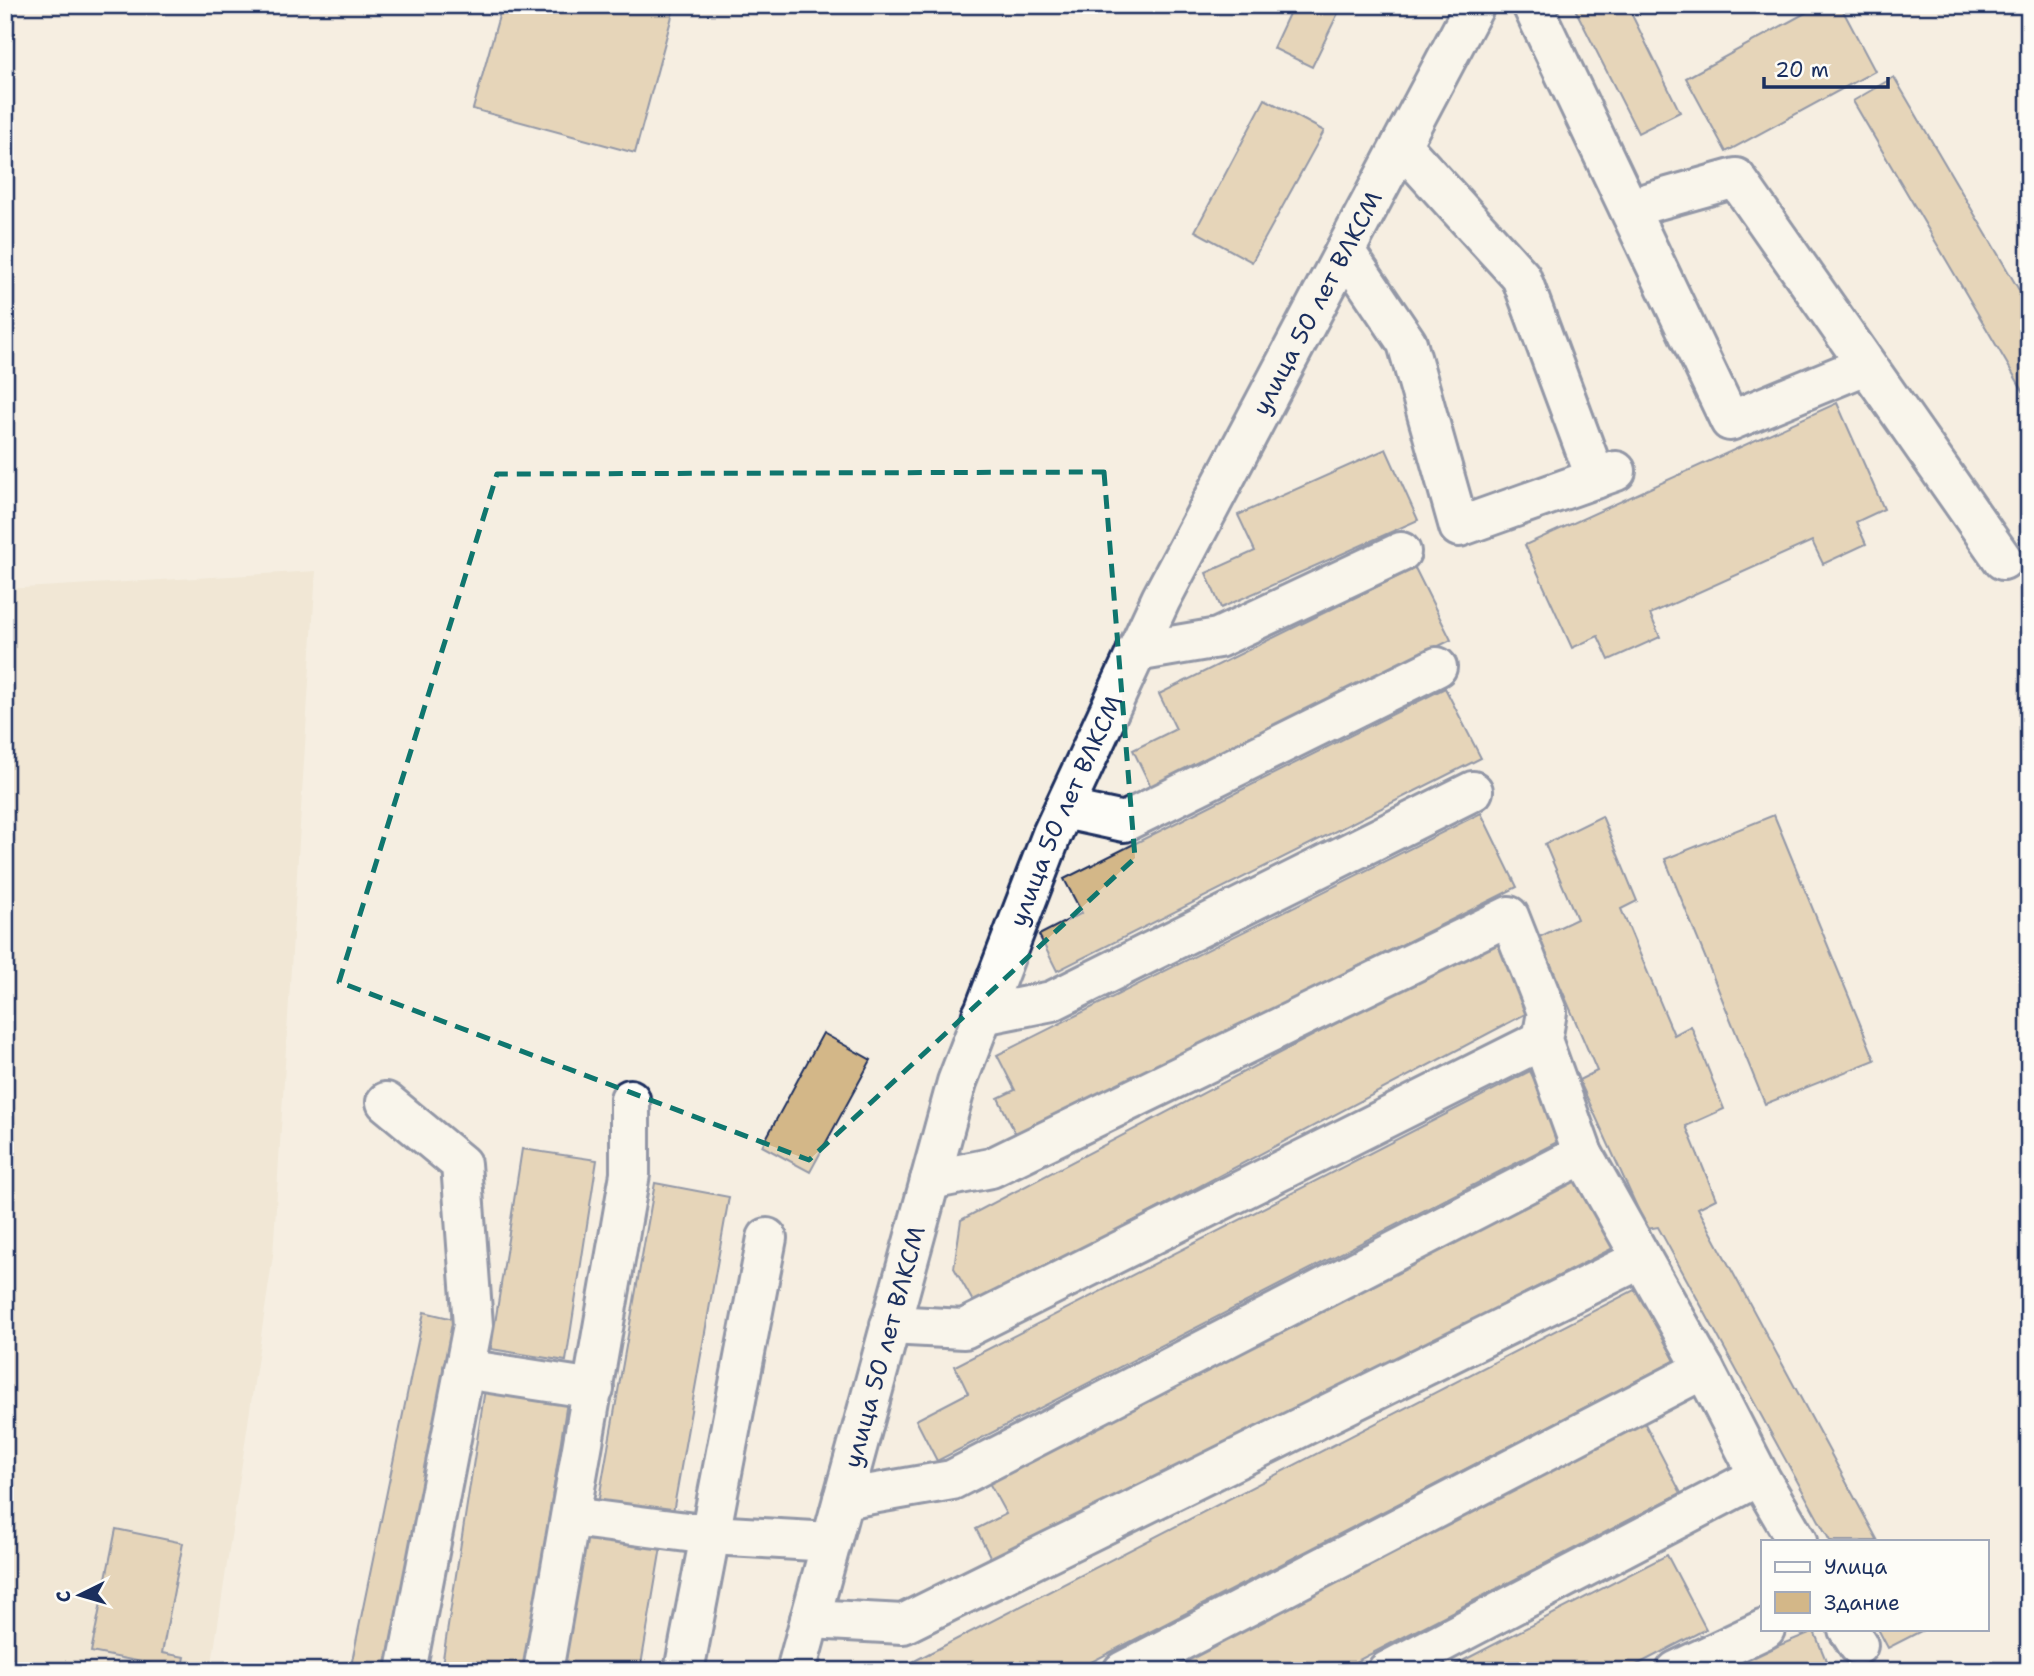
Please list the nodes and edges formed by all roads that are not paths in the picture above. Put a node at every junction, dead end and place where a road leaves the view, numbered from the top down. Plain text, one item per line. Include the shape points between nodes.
1 (1475, 5) edge
2 (1532, 5) edge
3 (1401, 145) junction
4 (1629, 208) junction
5 (1345, 251) junction
6 (1866, 365) junction
7 (1401, 552) dead end
8 (2003, 560) dead end
9 (1136, 652) junction
10 (1437, 667) dead end
11 (1473, 790) dead end
12 (1064, 809) junction
13 (982, 1015) junction
14 (1542, 1040) junction
15 (630, 1099) dead end
16 (386, 1102) dead end
17 (1583, 1154) junction
18 (930, 1180) junction
19 (767, 1238) dead end
20 (1641, 1259) junction
21 (890, 1325) junction
22 (464, 1369) junction
23 (1704, 1369) junction
24 (594, 1389) junction
25 (1759, 1476) junction
26 (843, 1499) junction
27 (571, 1517) junction
28 (710, 1535) junction
29 (1796, 1540) edge
30 (831, 1542) junction
31 (810, 1619) junction
32 (1763, 1630) edge
33 (406, 1671) edge
34 (543, 1671) edge
35 (684, 1671) edge
36 (796, 1671) edge
37 (1123, 1671) edge
38 (1387, 1671) edge
39 (1676, 1671) edge

1 - 3 street, улица 50 лет ВЛКСМ
2 - 4 street
3 - 5 street, улица 50 лет ВЛКСМ
3 - 5 street via 1521,277 1606,475 1459,527 1407,343
4 - 6 street via 1735,178
4 - 6 street via 1730,421
5 - 9 street, улица 50 лет ВЛКСМ
6 - 8 street
7 - 9 street via 1218,638
9 - 12 street, улица 50 лет ВЛКСМ
10 - 12 street via 1124,822
11 - 13 street via 1052,1001
12 - 13 street, улица 50 лет ВЛКСМ
13 - 18 street, улица 50 лет ВЛКСМ via 957,1082
14 - 17 street
14 - 18 street via 1547,1012 1509,916 990,1168
14 - 21 street via 964,1329
15 - 24 street via 630,1174
16 - 22 street via 461,1164 473,1325
17 - 20 street
17 - 26 street via 952,1480
18 - 21 street, улица 50 лет ВЛКСМ
19 - 28 street
20 - 23 street
20 - 31 street via 903,1624
21 - 26 street, улица 50 лет ВЛКСМ
22 - 24 street
22 - 33 street
23 - 25 street
23 - 37 street
24 - 27 street
25 - 29 street
25 - 38 street
26 - 30 street, улица 50 лет ВЛКСМ
27 - 28 street
27 - 34 street
28 - 30 street
28 - 35 street
30 - 31 street, улица 50 лет ВЛКСМ
31 - 36 street, улица 50 лет ВЛКСМ
32 - 39 street

